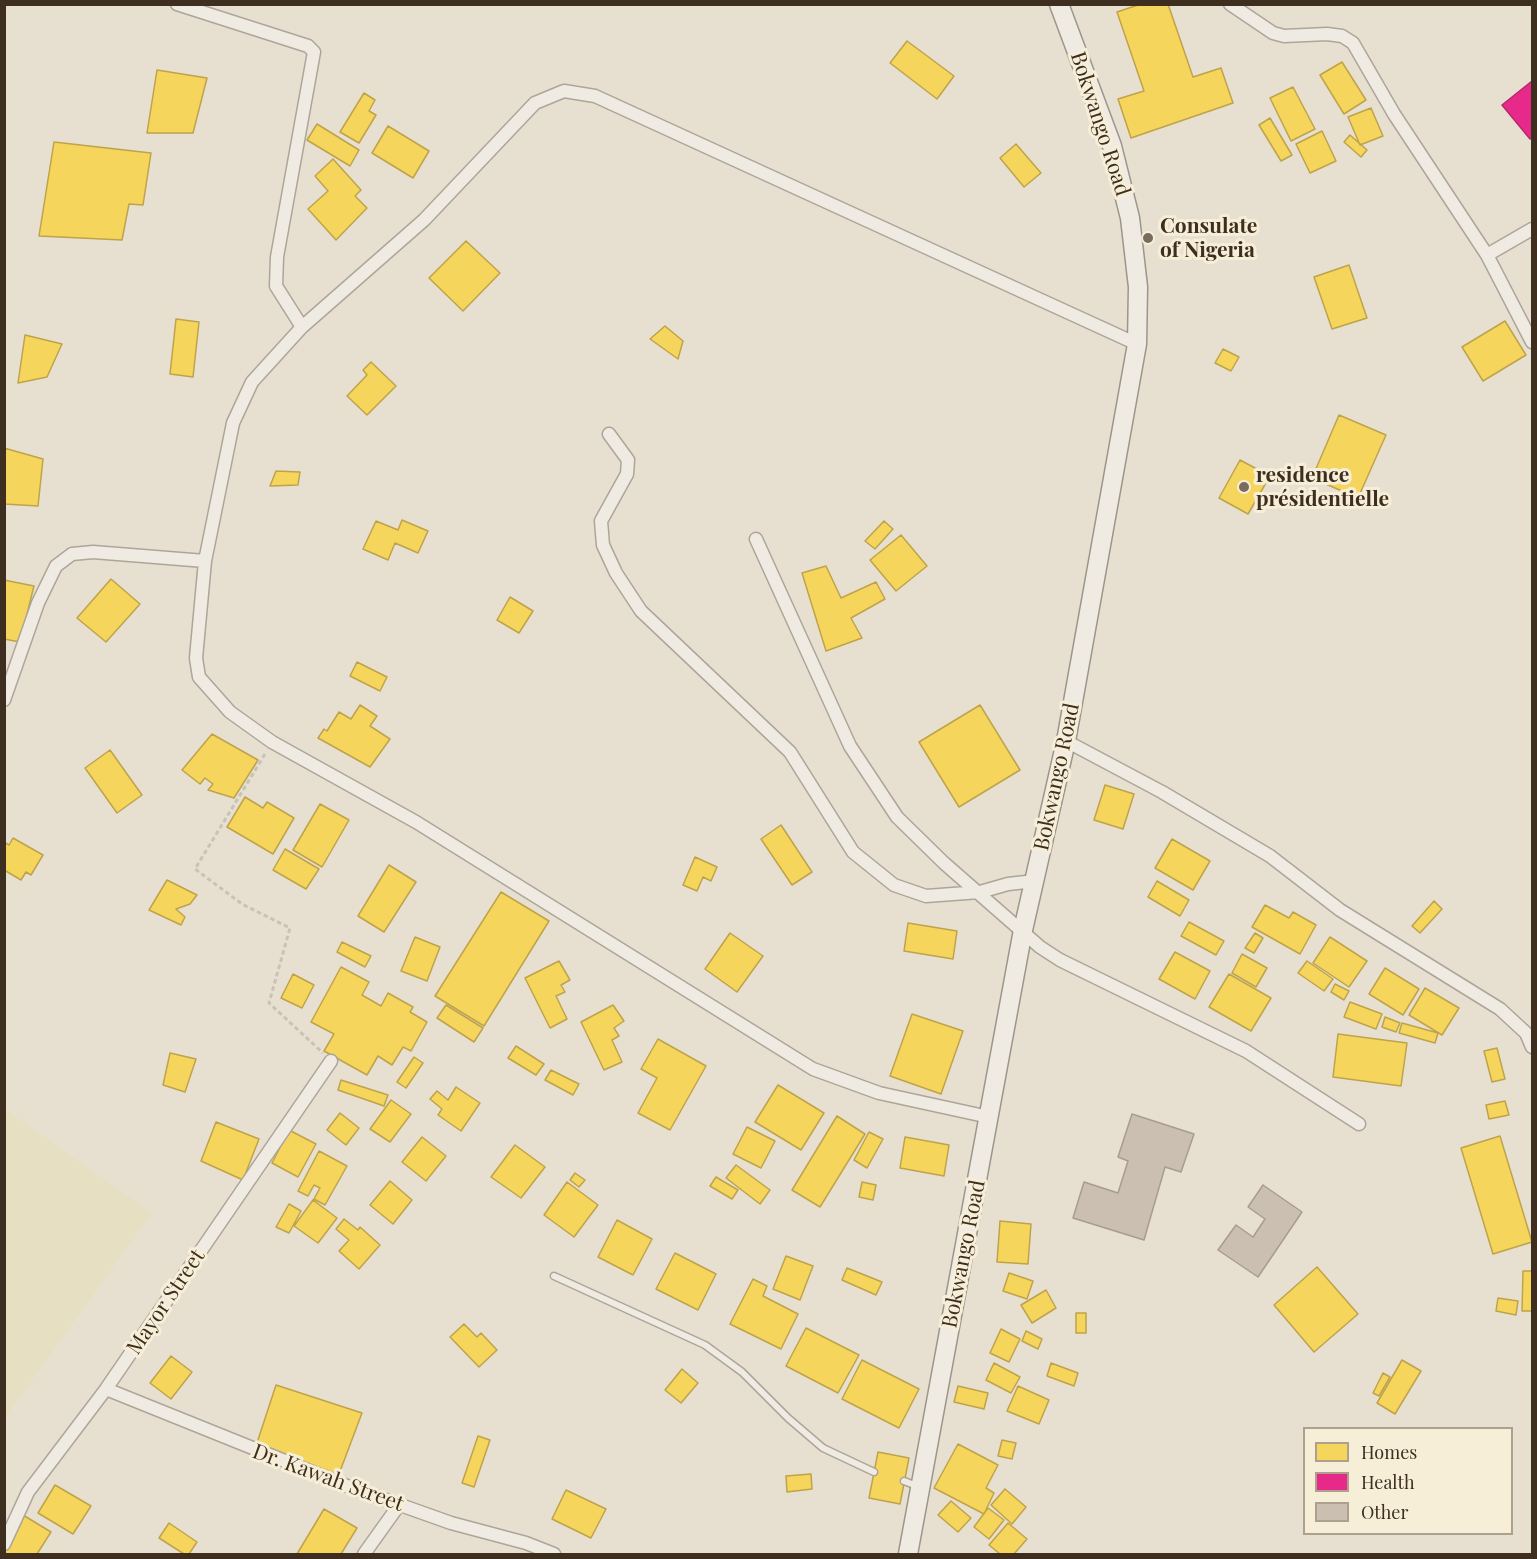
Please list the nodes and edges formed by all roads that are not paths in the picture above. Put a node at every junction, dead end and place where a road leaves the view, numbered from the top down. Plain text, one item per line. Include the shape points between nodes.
1 (177, 4) edge
2 (1059, 4) edge
3 (1230, 4) edge
4 (1533, 229) edge
5 (1487, 255) junction
6 (302, 327) junction
7 (1533, 342) edge
8 (1137, 344) junction
9 (609, 434) dead end
10 (756, 539) dead end
11 (205, 561) junction
12 (4, 700) edge
13 (1066, 741) junction
14 (1035, 881) junction
15 (980, 892) junction
16 (1023, 930) junction
17 (1533, 1047) edge
18 (331, 1061) road end
19 (989, 1117) junction
20 (1359, 1124) dead end
21 (554, 1276) dead end
22 (105, 1389) junction
23 (874, 1472) dead end
24 (399, 1504) junction
25 (4, 1544) edge
26 (364, 1554) edge
27 (554, 1554) edge
28 (908, 1554) edge

1 - 6 street via 308,46 314,52 277,256 276,286
2 - 8 street, Bokwango Road via 1112,146 1130,218 1138,287
3 - 5 street via 1278,35 1327,34 1342,36 1353,43 1394,114
4 - 5 street
5 - 7 street
6 - 8 street via 424,220 535,103 564,91 595,96
6 - 11 street via 252,382 233,423
8 - 13 street, Bokwango Road
9 - 15 street via 628,460 627,474 601,521 603,545 641,611 790,752 853,852 894,885 926,896
10 - 15 street via 850,746 897,817
11 - 12 street via 93,552 72,554 56,566 42,594
11 - 19 street via 196,658 199,678 230,712 272,742 426,828 813,1069 879,1094
13 - 14 street, Bokwango Road
13 - 17 street via 1270,856 1340,910 1500,1009 1526,1034
14 - 15 street
14 - 16 street, Bokwango Road
15 - 16 street
16 - 19 street, Bokwango Road
16 - 20 street via 1060,960 1246,1050
18 - 22 street, Mayor Street
19 - 28 street, Bokwango Road via 912,1484
21 - 23 lane via 705,1345 742,1372 823,1448
22 - 24 street, Dr. Kawah Street via 256,1452
22 - 25 street, Mayor Street via 28,1492
24 - 26 street
24 - 27 street, Dr. Kawah Street

